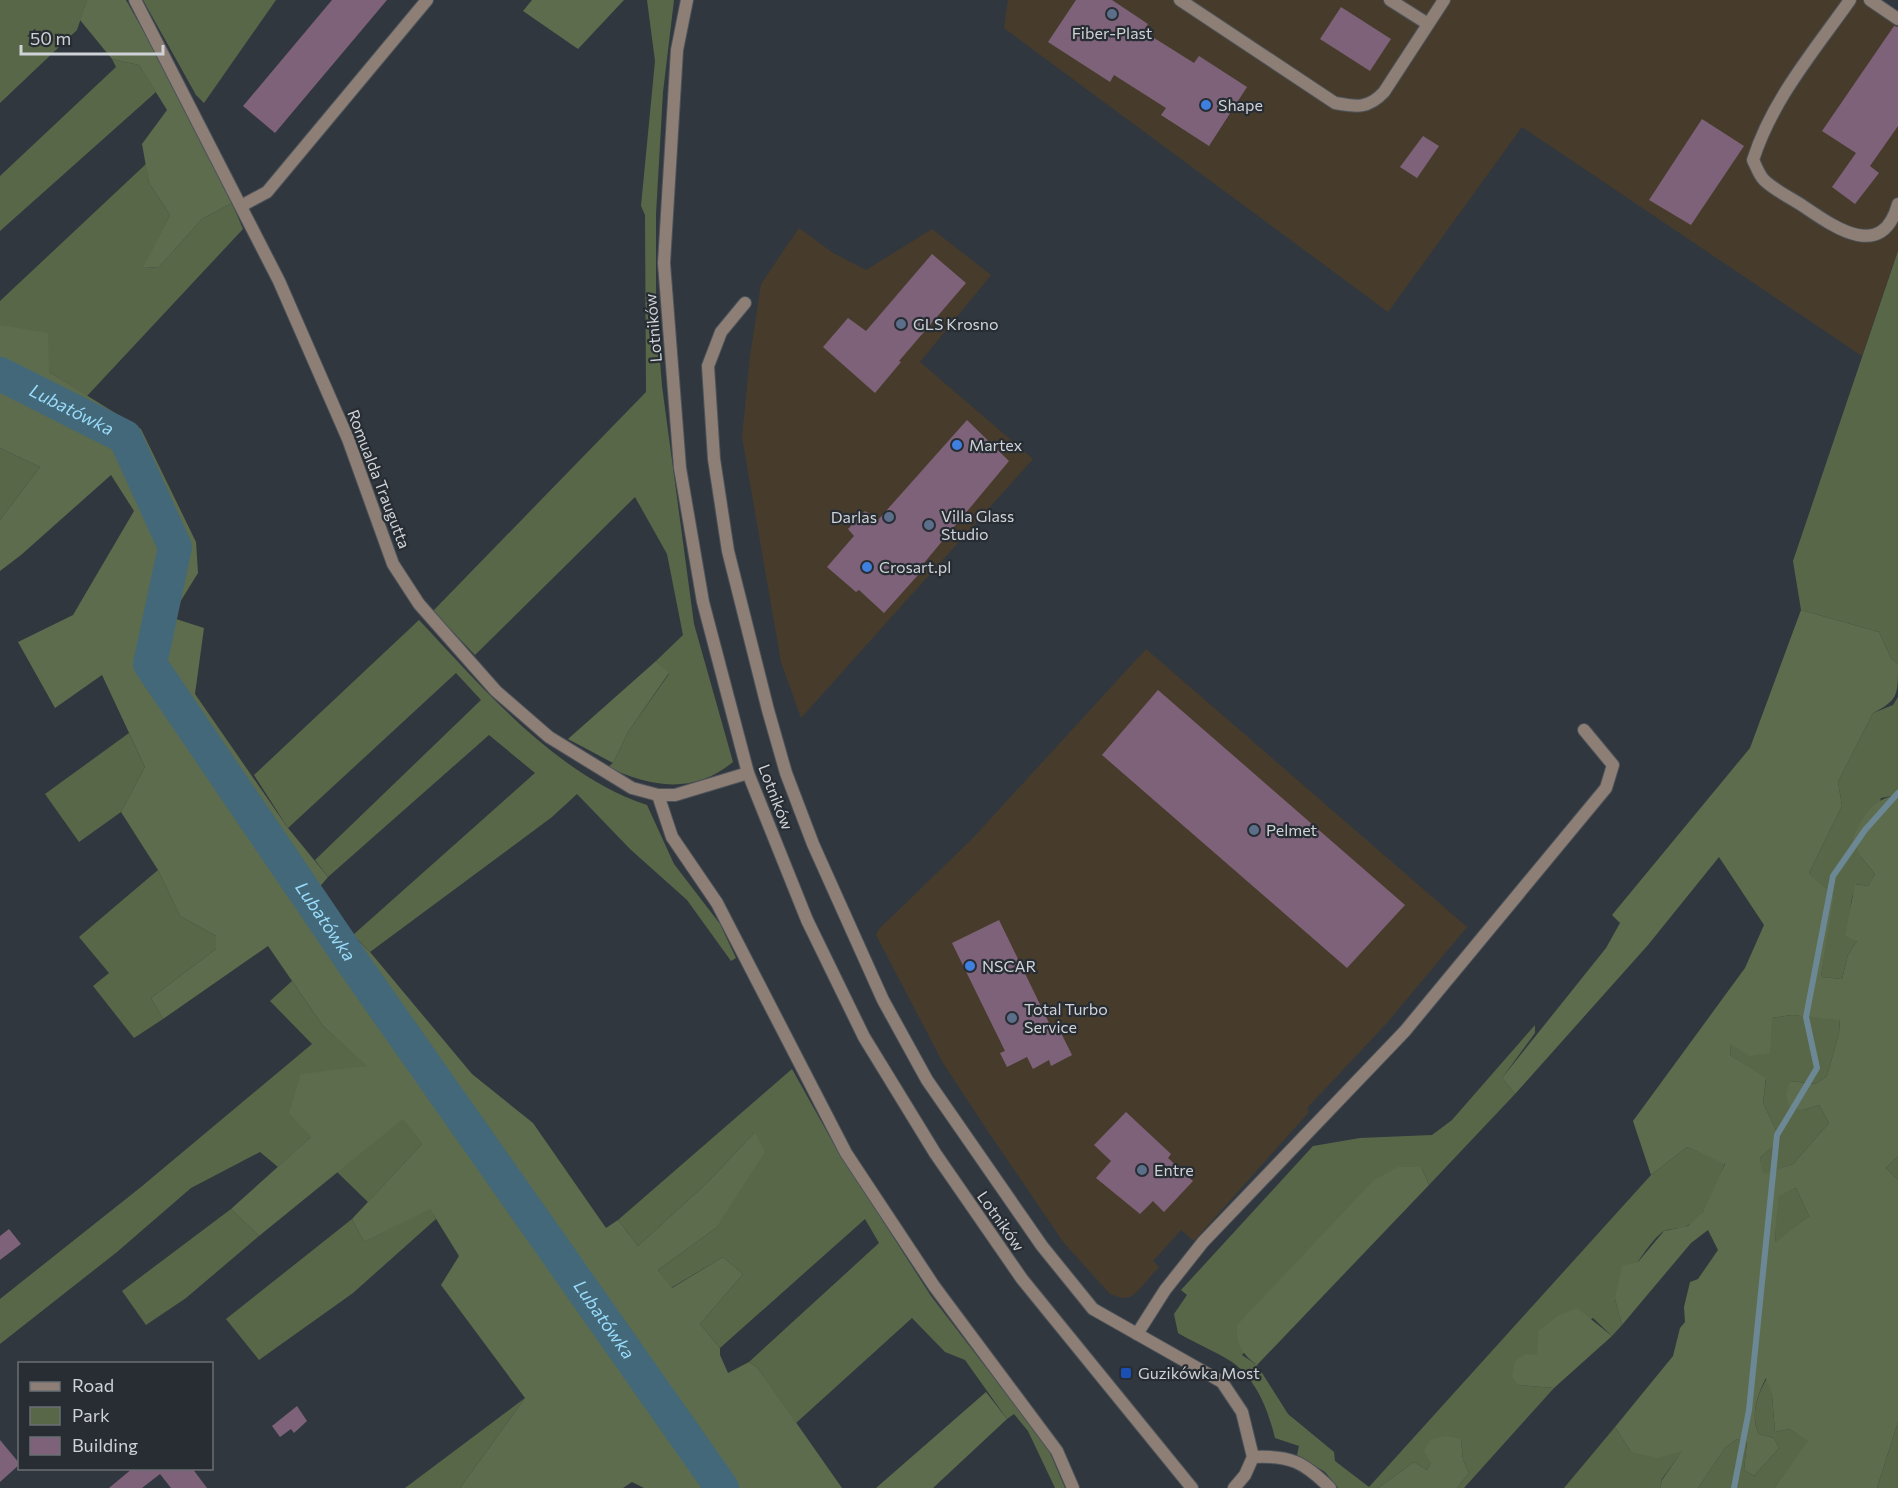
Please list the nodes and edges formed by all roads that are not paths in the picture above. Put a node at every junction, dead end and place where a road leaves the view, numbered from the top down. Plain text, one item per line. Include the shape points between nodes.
1 (135, 0) edge
2 (427, 0) edge
3 (687, 0) edge
4 (1180, 0) edge
5 (1390, 0) edge
6 (1444, 0) edge
7 (1850, 0) edge
8 (1870, 0) edge
9 (1898, 19) edge
10 (1428, 24) junction
11 (1898, 204) edge
12 (241, 206) junction
13 (745, 303) dead end
14 (1584, 730) dead end
15 (748, 773) junction
16 (658, 795) junction
17 (1137, 1334) junction
18 (1253, 1457) junction
19 (1073, 1488) edge
20 (1192, 1488) edge
21 (1234, 1488) edge
22 (1330, 1488) edge

1 - 12 street, Romualda Traugutta
2 - 12 street via 267,192
3 - 15 street, Lotników via 677,50 664,263 680,468 703,602
4 - 10 street via 1335,103 1356,107 1374,103 1384,92
5 - 10 street
6 - 10 street
7 - 11 street via 1777,103 1753,160 1764,180 1839,231 1864,237 1881,232 1894,218
8 - 9 street
12 - 16 street, Romualda Traugutta via 279,281 348,439 393,564 419,604 496,691 549,737 632,788
13 - 17 street via 721,332 708,366 714,459 728,551 786,773 813,844 883,1000 938,1097 1036,1238 1093,1309
14 - 17 street via 1613,765 1606,788 1408,1034 1203,1242
15 - 16 street, Romualda Traugutta via 675,795
15 - 20 street, Lotników via 807,920 864,1037 934,1154 1022,1279
16 - 19 street via 672,837 717,903 846,1153 934,1286 1057,1451
17 - 18 street via 1222,1382 1242,1412
18 - 21 street
18 - 22 street via 1279,1455 1293,1459

